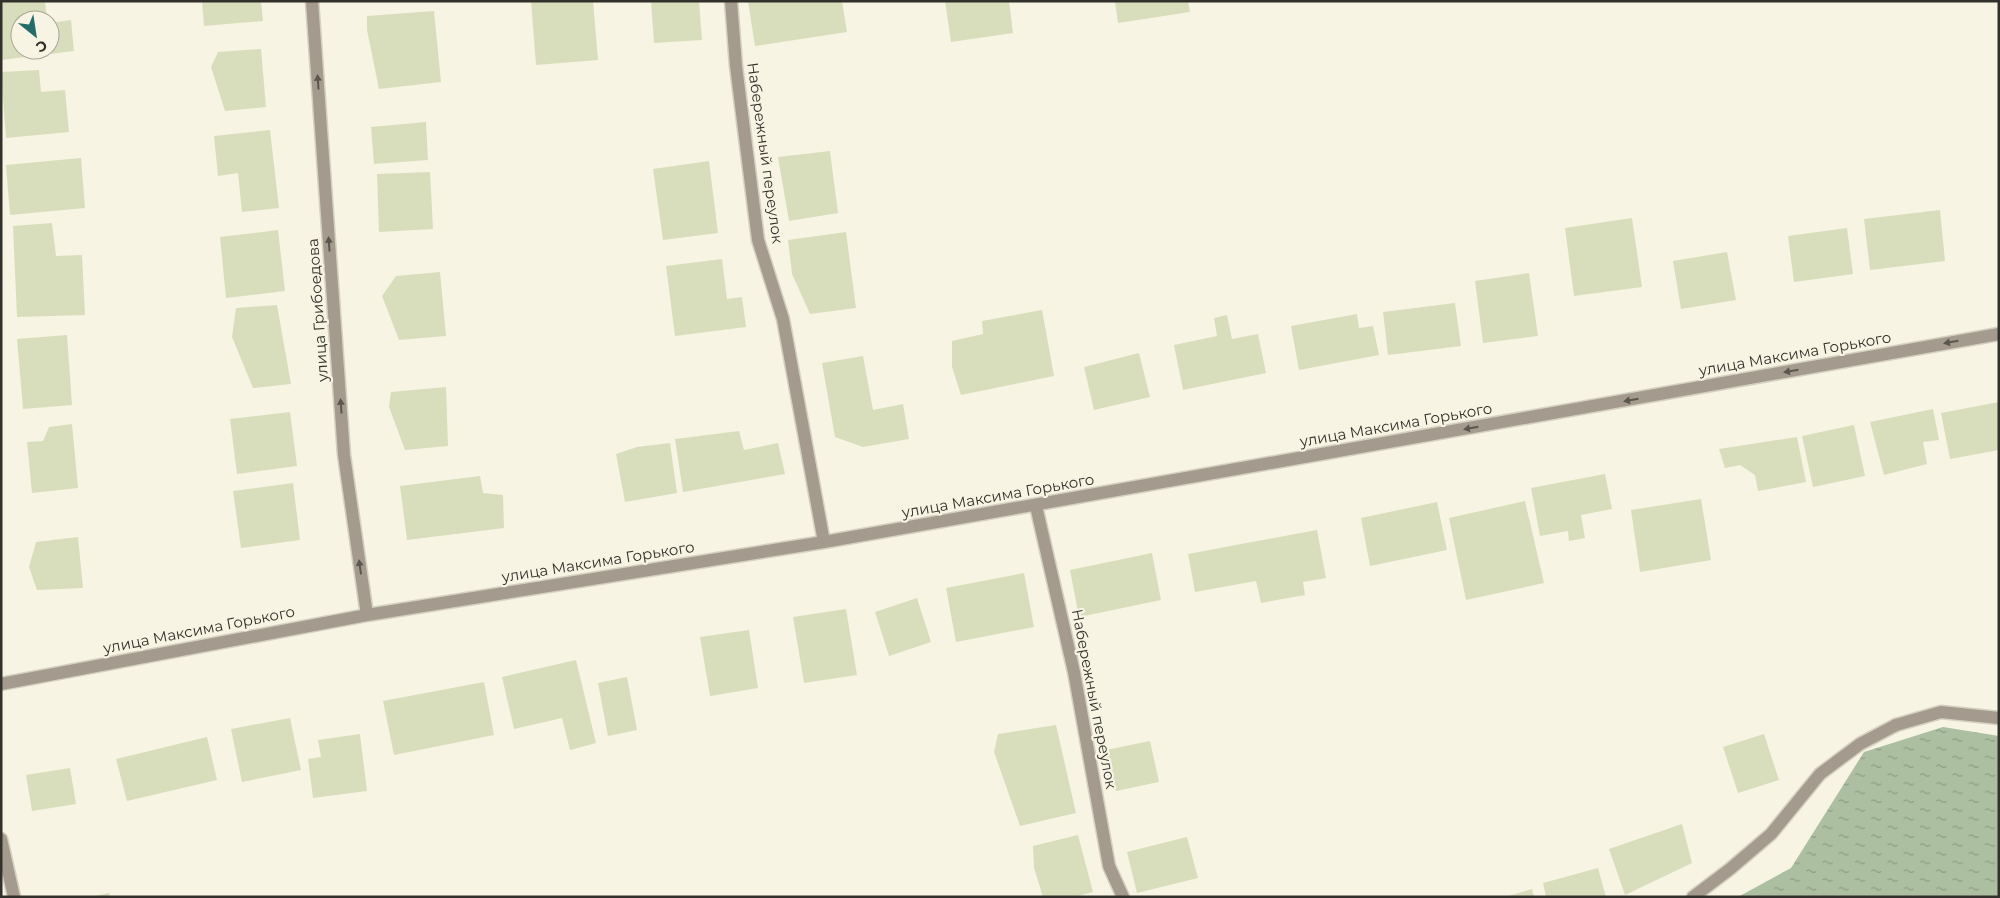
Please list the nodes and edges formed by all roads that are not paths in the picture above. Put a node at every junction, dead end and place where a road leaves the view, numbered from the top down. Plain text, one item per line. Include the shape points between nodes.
1 (312, 1) edge
2 (731, 1) edge
3 (1999, 334) edge
4 (1036, 506) junction
5 (824, 542) junction
6 (367, 616) junction
7 (1, 684) edge
8 (1999, 718) edge
9 (1, 838) edge
10 (14, 897) edge
11 (1123, 897) edge
12 (1692, 897) edge

6 -> 1 street, улица Грибоедова via 344,455
2 - 5 street, Набережный переулок via 758,240 783,319
3 -> 4 street, улица Максима Горького
4 - 5 street, улица Максима Горького
4 - 11 street, Набережный переулок via 1074,672 1109,866
5 - 6 street, улица Максима Горького
6 - 7 street, улица Максима Горького
8 - 12 street via 1941,712 1896,725 1860,744 1820,774 1771,834
9 - 10 street

